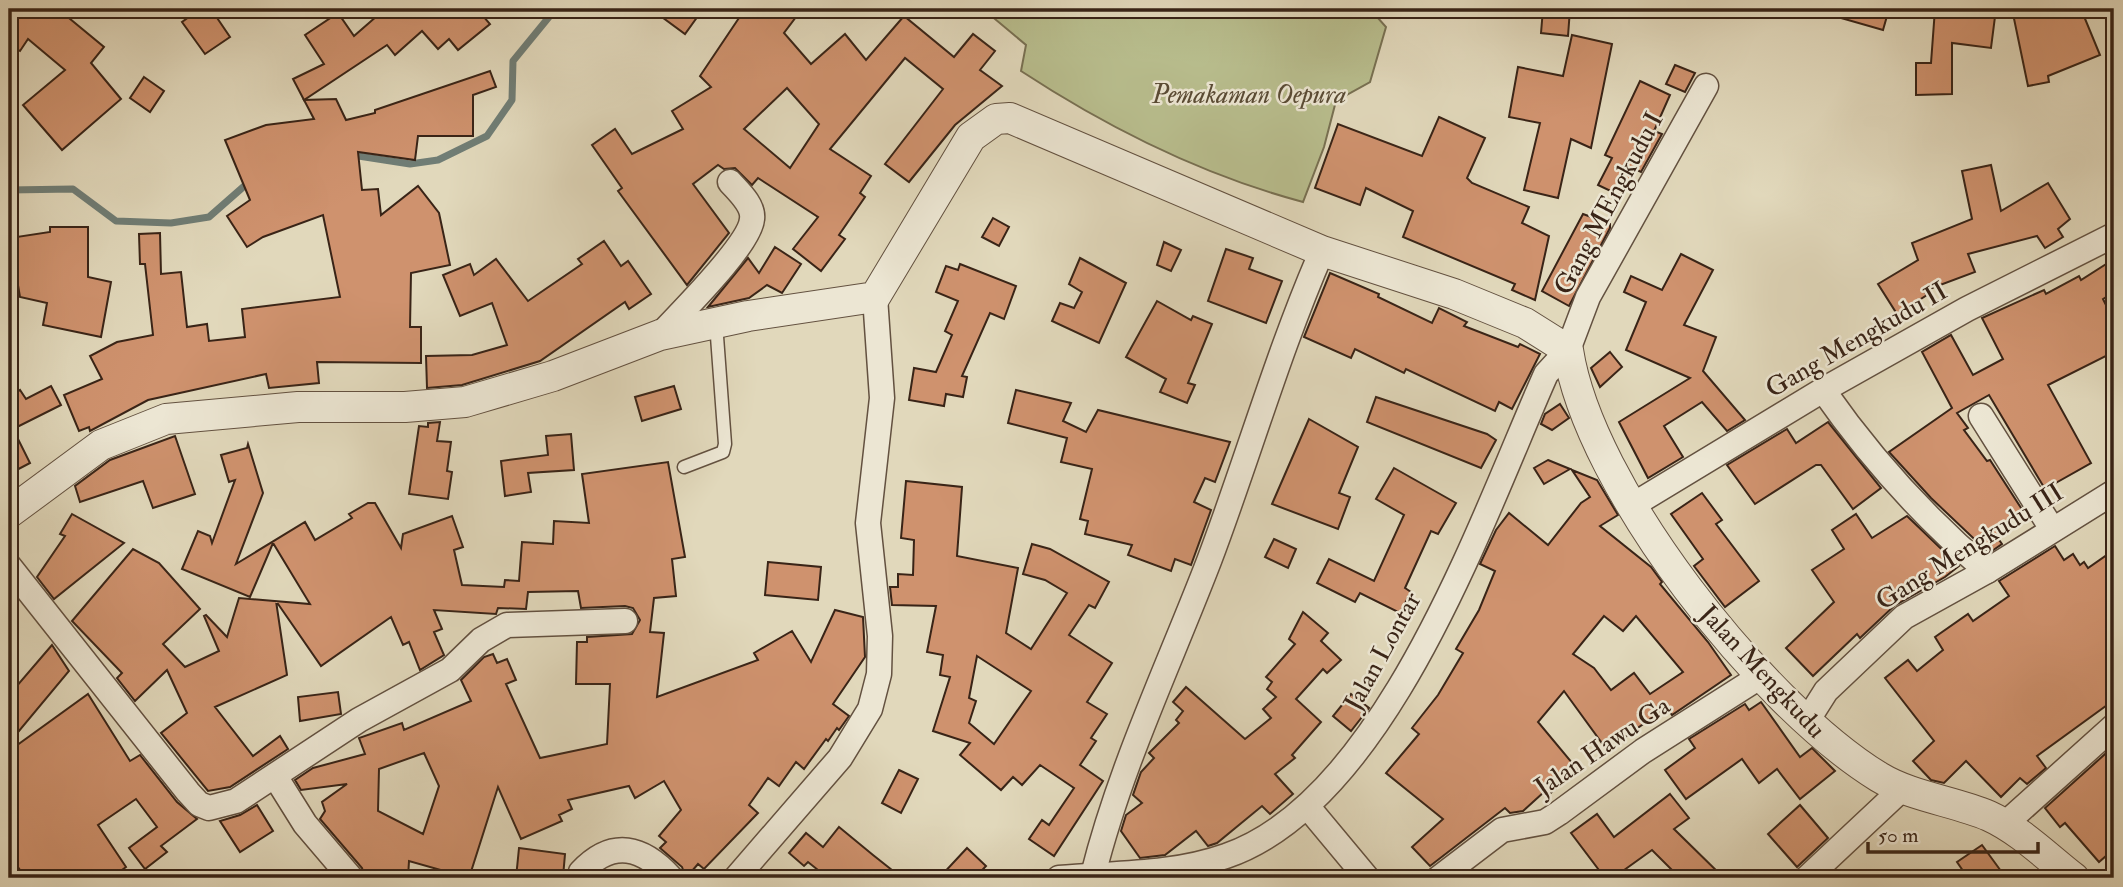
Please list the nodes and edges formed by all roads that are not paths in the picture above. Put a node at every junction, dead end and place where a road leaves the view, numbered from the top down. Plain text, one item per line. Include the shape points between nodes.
1 (1706, 86) dead end
2 (730, 182) dead end
3 (2114, 234) edge
4 (1322, 251) junction
5 (875, 297) junction
6 (716, 323) junction
7 (660, 335) junction
8 (1568, 351) junction
9 (1823, 390) junction
10 (1981, 416) dead end
11 (684, 467) dead end
12 (2114, 492) edge
13 (1633, 505) junction
14 (9, 513) edge
15 (2052, 529) junction
16 (9, 566) edge
17 (1987, 571) junction
18 (625, 621) dead end
19 (1761, 676) junction
20 (1807, 721) junction
21 (2114, 726) edge
22 (275, 776) junction
23 (1903, 788) junction
24 (1307, 806) junction
25 (2005, 824) junction
26 (581, 872) dead end
27 (1093, 875) junction
28 (351, 878) edge
29 (671, 878) edge
30 (736, 878) edge
31 (1059, 878) edge
32 (1367, 878) edge
33 (1439, 878) edge
34 (1807, 878) edge
35 (2074, 878) edge

1 - 8 street, Gang MEngkudu I via 1588,297
2 - 7 street via 751,210 747,234
3 - 9 street, Gang Mengkudu II
4 - 5 street via 1022,121 996,119 971,137
4 - 8 street via 1525,323
4 - 27 street via 1171,661 1127,763
5 - 6 street
5 - 30 street via 882,398 868,523 880,636 879,674 870,709 840,758
6 - 7 street
6 - 11 lane via 725,444 717,456
7 - 14 street via 553,376 465,402 256,410 146,425 102,444
8 - 13 street, Jalan Mengkudu via 1573,381 1596,437
8 - 24 street, Jalan Lontar via 1546,374 1448,596 1391,707
9 - 13 street, Gang Mengkudu II
9 - 17 street via 1904,490
10 - 15 street
12 - 15 street, Gang Mengkudu III
13 - 19 street, Jalan Mengkudu via 1651,541
15 - 17 street, Gang Mengkudu III
16 - 22 street via 199,804 221,807
17 - 20 street, Gang Mengkudu III via 1904,617 1826,691
18 - 22 street via 507,625 494,630 450,670 359,720
19 - 20 street, Jalan Mengkudu
19 - 33 street, Jalan Hawu Ga via 1643,751 1559,813 1545,821 1502,830
20 - 23 street, Jalan Mengkudu via 1838,750
21 - 25 street
22 - 28 street via 304,824
23 - 25 street, Jalan Mengkudu
23 - 34 street
24 - 27 street, Jalan Lontar via 1258,842 1227,856 1171,870
24 - 32 street
25 - 35 street, Jalan Mengkudu
26 - 29 street via 593,859 613,851 630,851 654,859
27 - 31 street, Jalan Lontar

